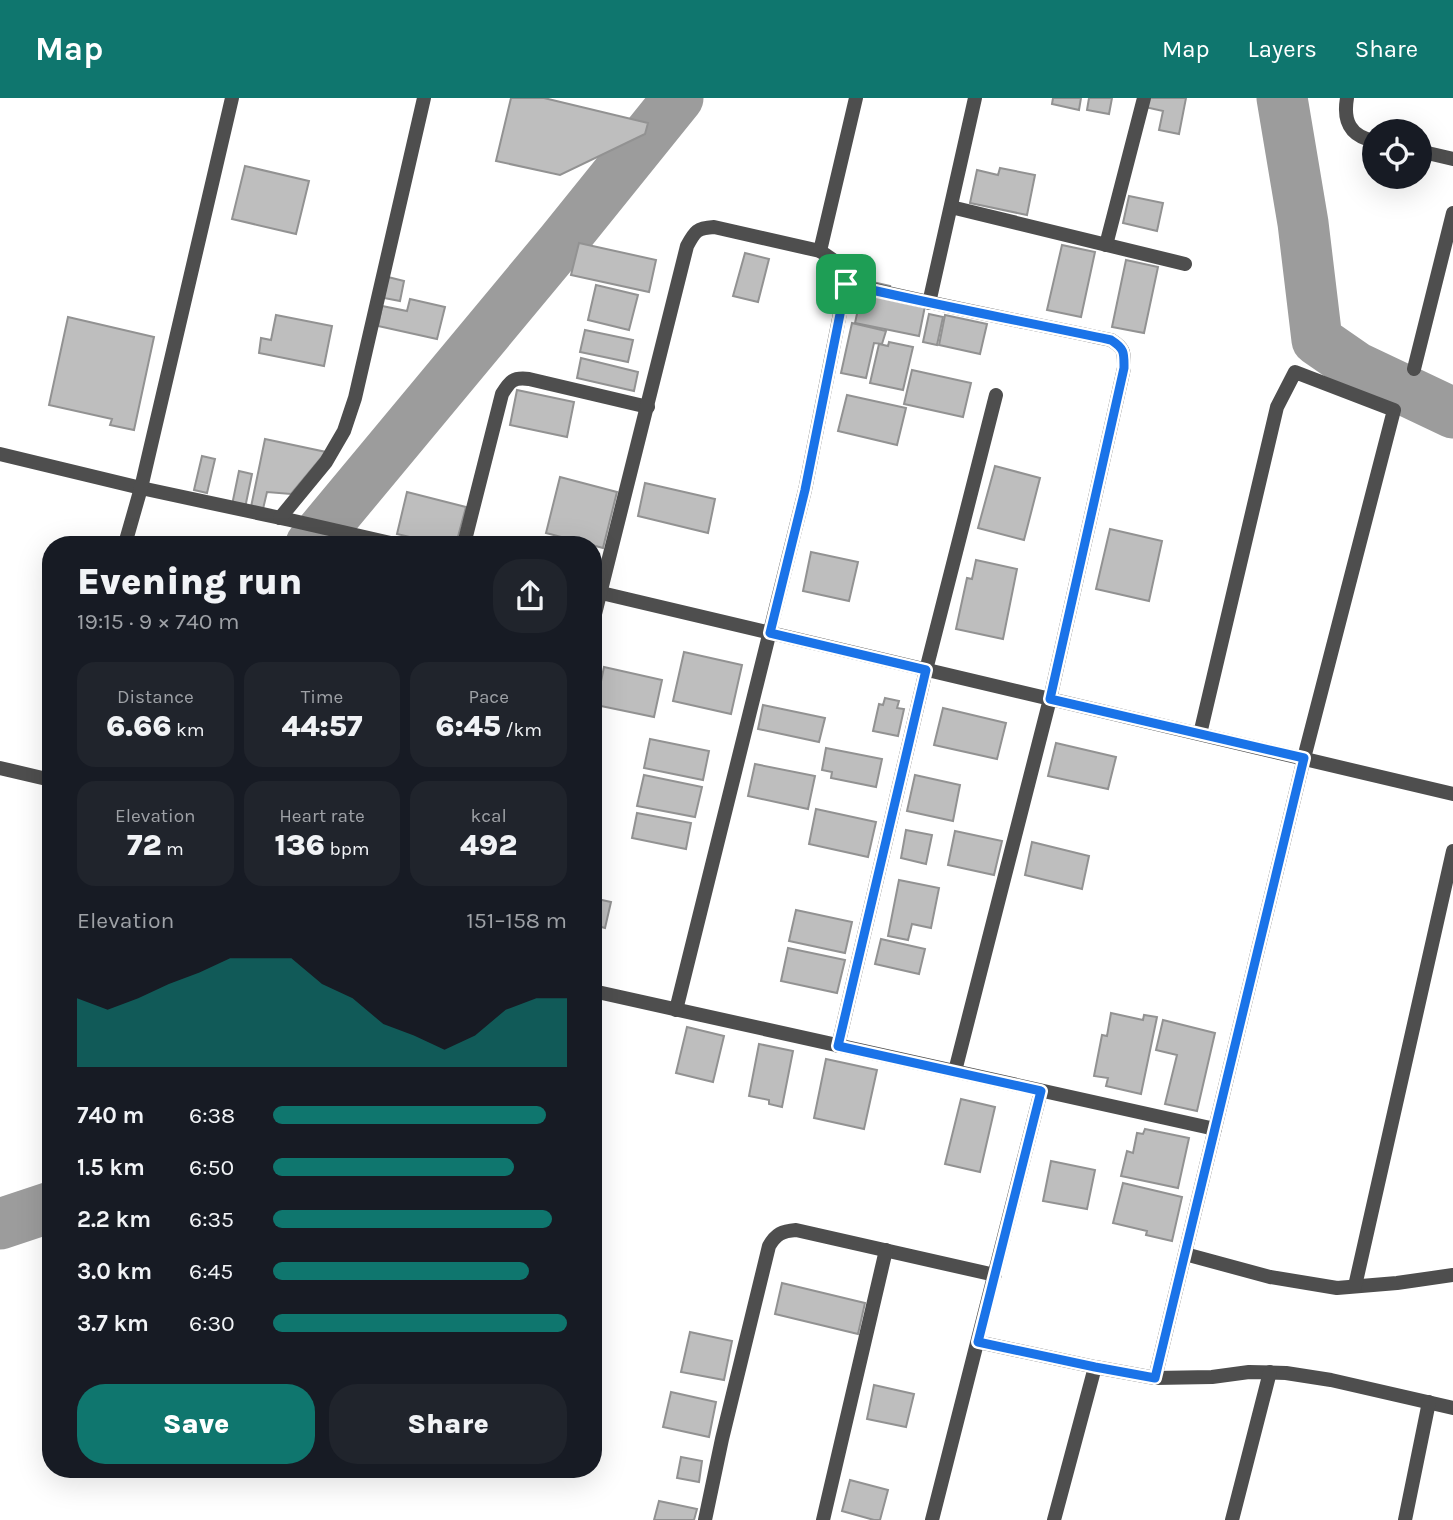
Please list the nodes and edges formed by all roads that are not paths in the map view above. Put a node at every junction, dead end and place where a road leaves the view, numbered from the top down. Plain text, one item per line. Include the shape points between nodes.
1 (232, 98) edge
2 (424, 98) edge
3 (856, 98) edge
4 (975, 98) edge
5 (1144, 98) edge
6 (1347, 98) edge
7 (1362, 137) edge
8 (1432, 154) edge
9 (1453, 159) edge
10 (951, 207) junction
11 (1453, 213) edge
12 (1106, 245) junction
13 (820, 251) junction
14 (1185, 264) dead end
15 (846, 284) junction
16 (929, 303) junction
17 (1414, 369) dead end
18 (996, 395) dead end
19 (648, 407) junction
20 (0, 454) edge
21 (141, 488) junction
22 (285, 519) junction
23 (127, 536) edge
24 (347, 536) edge
25 (466, 536) edge
26 (602, 574) edge
27 (602, 593) edge
28 (770, 633) junction
29 (926, 670) junction
30 (1050, 699) junction
31 (1200, 734) junction
32 (1304, 758) junction
33 (0, 768) edge
34 (42, 778) edge
35 (1453, 794) edge
36 (1453, 851) edge
37 (602, 993) edge
38 (676, 1010) junction
39 (838, 1046) junction
40 (955, 1071) junction
41 (1041, 1091) junction
42 (1215, 1129) junction
43 (887, 1250) junction
44 (1185, 1254) junction
45 (995, 1275) junction
46 (1453, 1275) edge
47 (1355, 1286) junction
48 (978, 1342) junction
49 (1095, 1367) junction
50 (1270, 1372) junction
51 (1155, 1378) junction
52 (1429, 1402) junction
53 (1453, 1408) edge
54 (705, 1520) edge
55 (823, 1520) edge
56 (932, 1520) edge
57 (1054, 1520) edge
58 (1232, 1520) edge
59 (1405, 1520) edge

1 - 21 street
2 - 22 street via 355,398 344,431
3 - 13 street
4 - 10 street
5 - 12 street
6 - 7 street via 1346,121
8 - 9 street
10 - 12 street
10 - 16 street
11 - 17 street
12 - 14 street
13 - 15 street via 836,262
13 - 19 street via 714,227 701,228 693,235
15 - 16 street
15 - 28 street via 805,490
16 - 30 street via 1111,340 1124,353
18 - 29 street
19 - 25 street via 529,379 508,383
19 - 26 street
20 - 21 street
21 - 22 street
21 - 23 street
22 - 24 street
27 - 28 street
28 - 29 street
28 - 38 street
29 - 30 street
29 - 39 street
30 - 31 street
30 - 40 street
31 - 32 street
31 - 32 street via 1277,407 1295,372 1394,410
32 - 35 street
32 - 42 street
33 - 34 street
36 - 47 street
37 - 38 street
38 - 39 street
39 - 40 street
40 - 41 street
41 - 42 street
41 - 45 street
42 - 44 street
43 - 45 street
43 - 54 street via 796,1230 775,1236
43 - 55 street
44 - 47 street via 1270,1278
44 - 51 street
45 - 48 street
46 - 47 street
48 - 49 street
48 - 56 street
49 - 51 street
49 - 57 street
50 - 51 street
50 - 52 street
50 - 58 street
52 - 53 street
52 - 59 street

